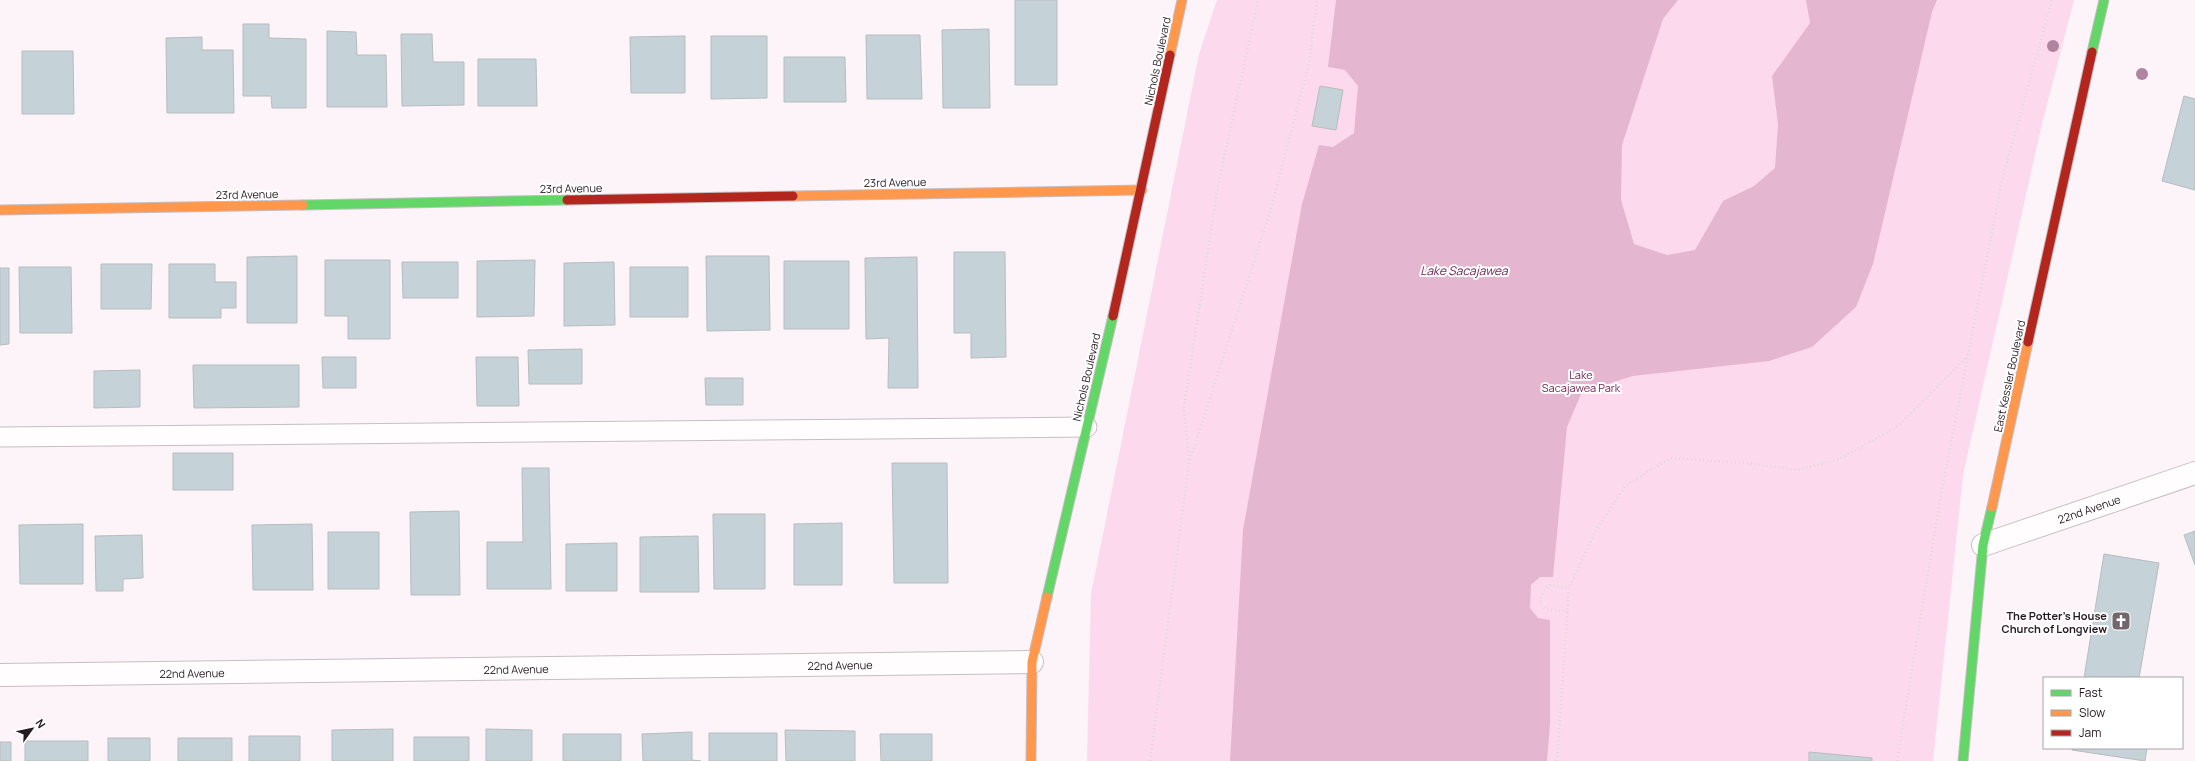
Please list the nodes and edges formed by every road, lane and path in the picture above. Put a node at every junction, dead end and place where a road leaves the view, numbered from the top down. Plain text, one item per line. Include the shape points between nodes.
1 (1182, 0) edge
2 (1258, 0) edge
3 (1318, 0) edge
4 (2052, 0) edge
5 (2104, 0) edge
6 (1142, 190) junction
7 (0, 210) edge
8 (1967, 357) junction
9 (1087, 427) junction
10 (0, 437) edge
11 (1189, 462) junction
12 (2195, 473) edge
13 (1983, 545) junction
14 (1569, 588) junction
15 (1568, 612) junction
16 (1032, 662) junction
17 (0, 675) edge
18 (1031, 761) edge
19 (1150, 761) edge
20 (1557, 761) edge
21 (1897, 761) edge
22 (1963, 761) edge

1 - 6 street, Nichols Boulevard
2 - 11 path via 1218,186 1184,407
3 - 11 path via 1309,64 1272,204
4 - 8 path via 2002,180
5 - 13 street, East Kessler Boulevard
6 - 7 street, 23rd Avenue
6 - 9 street, Nichols Boulevard
8 - 14 path via 1898,426 1838,459 1798,470 1671,458 1626,485 1596,530
8 - 21 path via 1941,494
9 - 10 lane
9 - 16 street, Nichols Boulevard
11 - 19 path
12 - 13 street, 22nd Avenue
13 - 22 street, East Kessler Boulevard
14 - 15 path
14 - 15 path via 1550,585 1543,592 1540,603 1544,609
15 - 20 path
16 - 17 street, 22nd Avenue
16 - 18 street, Nichols Boulevard

